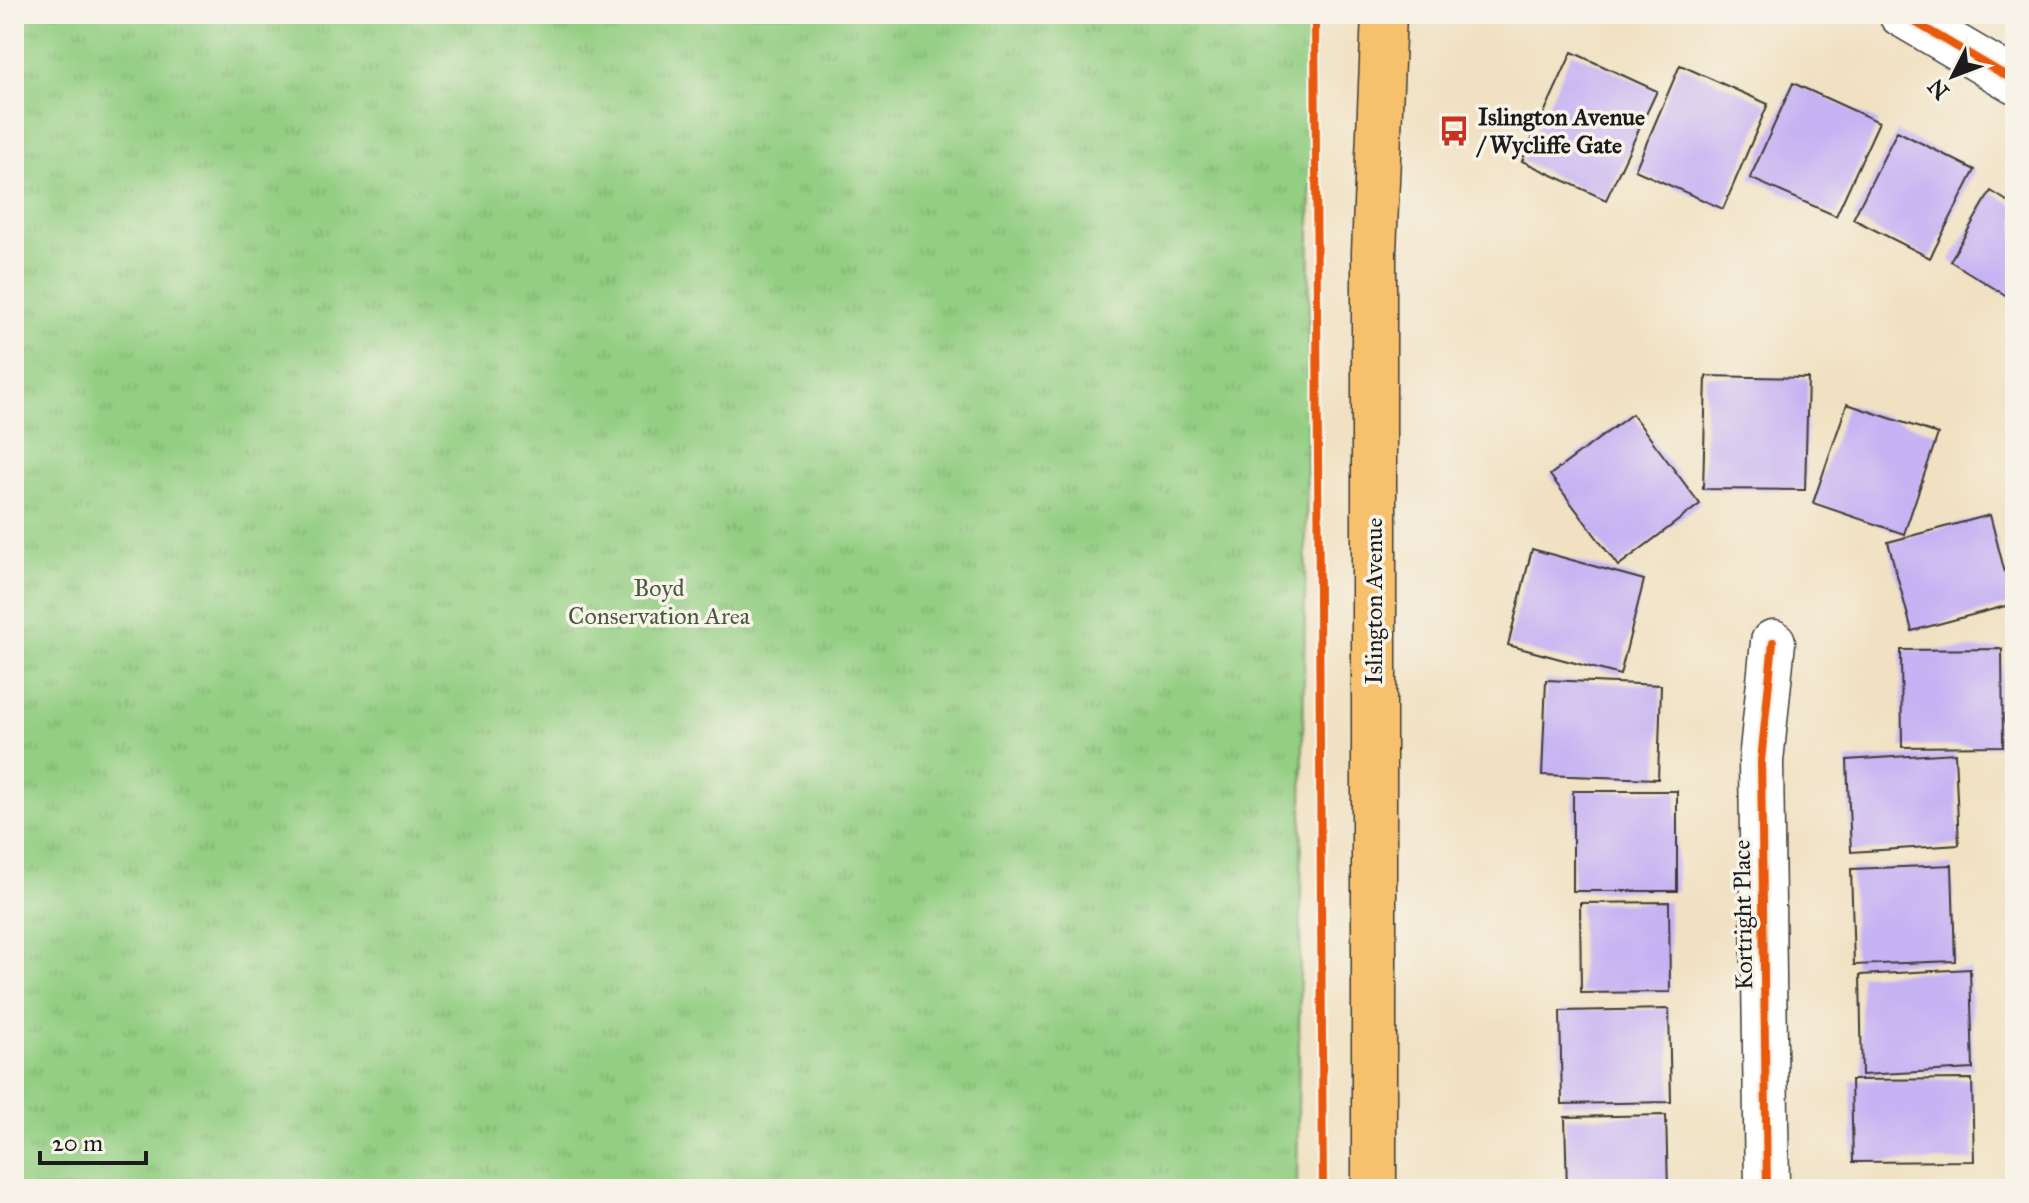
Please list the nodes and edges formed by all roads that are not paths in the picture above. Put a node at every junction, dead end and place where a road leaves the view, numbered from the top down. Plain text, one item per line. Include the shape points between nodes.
1 (1384, 14) edge
2 (1901, 14) edge
3 (2015, 81) edge
4 (1773, 642) dead end
5 (1374, 1189) edge
6 (1767, 1189) edge

1 - 5 main road, Islington Avenue via 1374,252
2 - 3 street
4 - 6 street, Kortright Place via 1761,761

